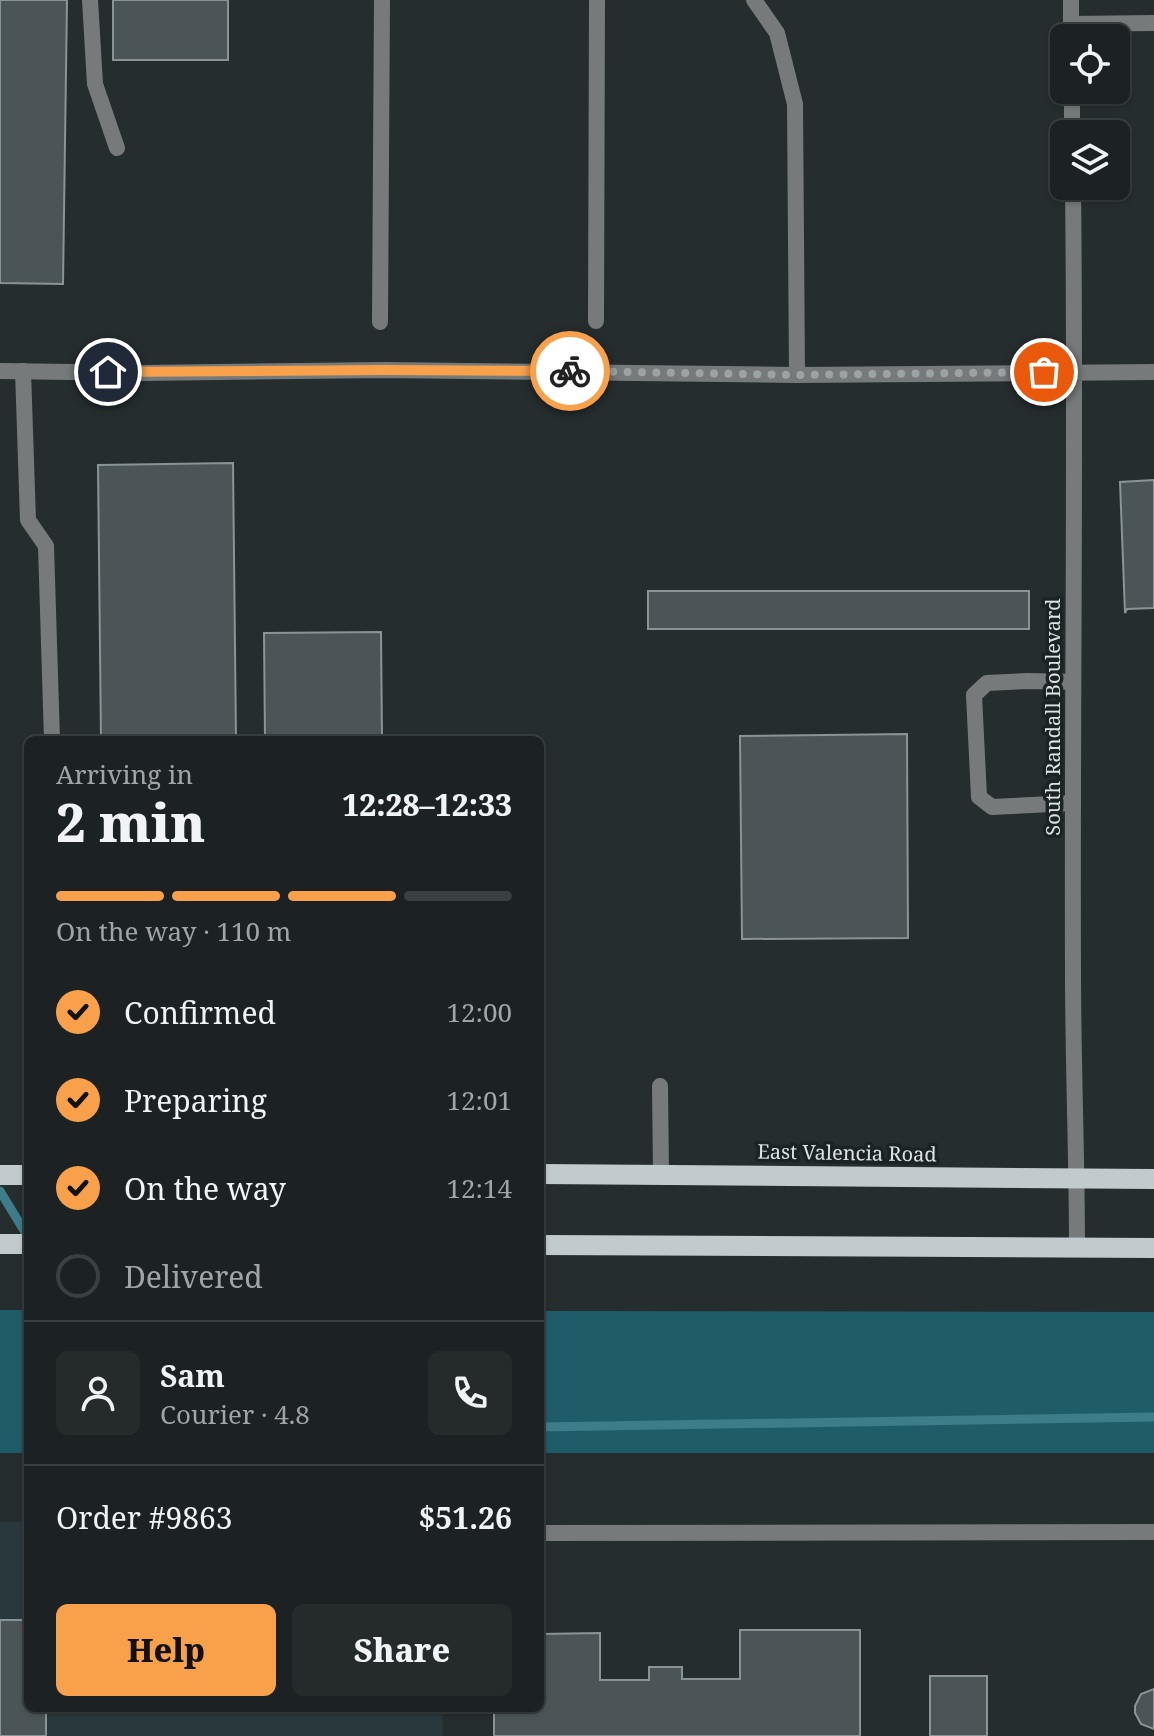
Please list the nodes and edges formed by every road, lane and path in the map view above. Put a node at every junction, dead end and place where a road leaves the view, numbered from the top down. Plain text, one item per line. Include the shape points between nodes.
1 (90, 0) edge
2 (382, 0) edge
3 (597, 0) edge
4 (754, 0) edge
5 (1071, 0) edge
6 (1154, 23) edge
7 (1071, 24) edge
8 (1130, 25) edge
9 (117, 148) dead end
10 (1073, 200) edge
11 (596, 321) dead end
12 (380, 322) dead end
13 (0, 371) edge
14 (23, 371) junction
15 (1075, 372) junction
16 (1154, 372) edge
17 (797, 375) junction
18 (1073, 682) junction
19 (52, 736) edge
20 (1073, 803) junction
21 (660, 1086) dead end
22 (544, 1174) edge
23 (0, 1175) edge
24 (24, 1175) edge
25 (661, 1175) junction
26 (1077, 1179) junction
27 (1154, 1179) edge
28 (0, 1244) edge
29 (24, 1244) edge
30 (544, 1245) edge
31 (1154, 1248) edge
32 (1077, 1249) junction
33 (1154, 1532) edge
34 (544, 1533) edge

1 - 9 street via 95,84
2 - 12 street
3 - 11 street
4 - 17 street via 777,33 795,104
5 - 7 street
6 - 8 street
10 - 15 street, South Randall Boulevard
13 - 14 street
14 - 17 street
14 - 19 street via 28,520 46,546
15 - 16 street
15 - 17 street
15 - 18 street, South Randall Boulevard
18 - 20 street, South Randall Boulevard
18 - 20 street via 987,683 974,695 979,797 992,807
20 - 26 street, South Randall Boulevard
21 - 25 street
22 - 25 main road, East Valencia Road
23 - 24 main road
25 - 26 main road, East Valencia Road
26 - 27 main road, East Valencia Road
26 - 32 street, South Randall Boulevard
28 - 29 main road
30 - 32 main road
31 - 32 main road
33 - 34 street

